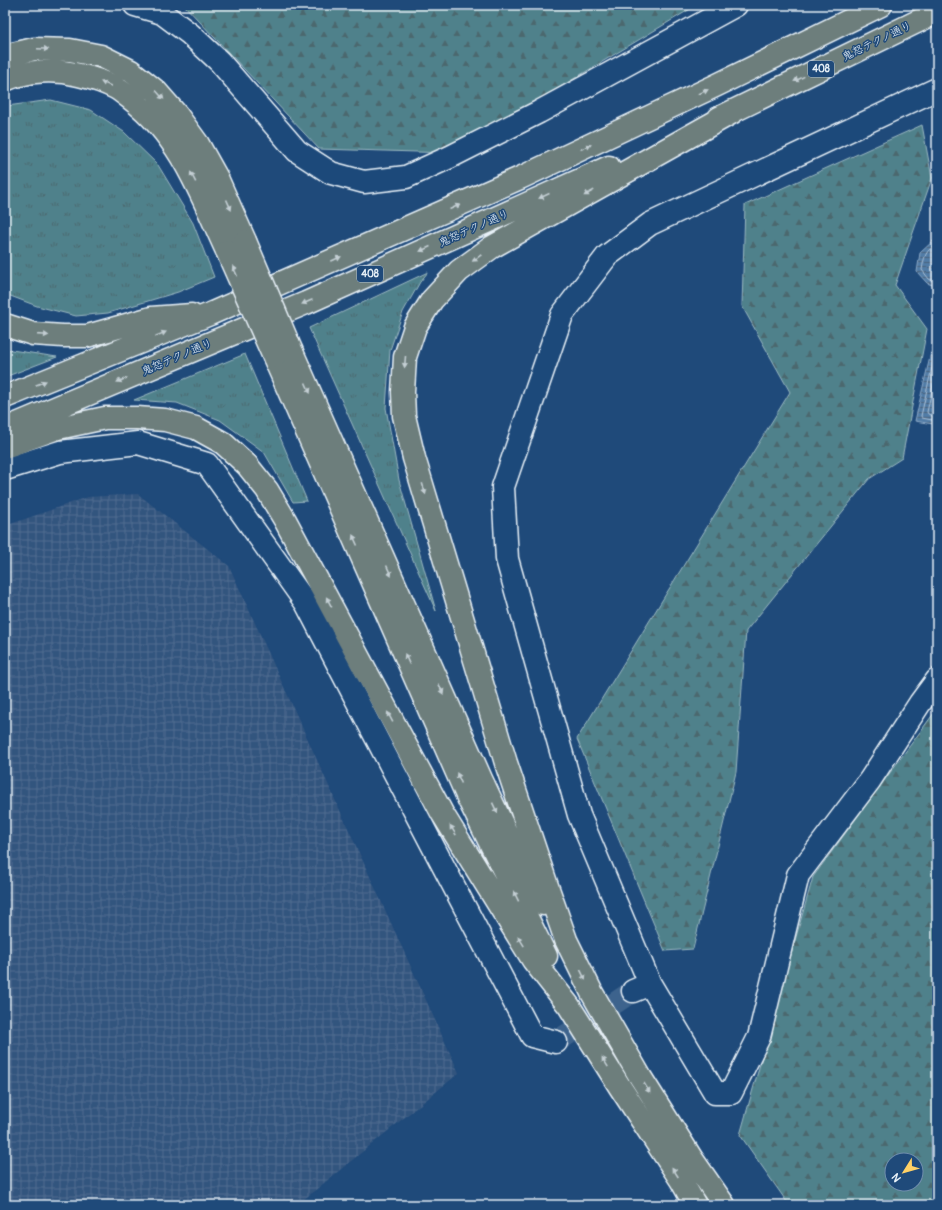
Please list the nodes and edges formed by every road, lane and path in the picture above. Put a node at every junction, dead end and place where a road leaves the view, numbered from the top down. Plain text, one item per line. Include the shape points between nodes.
1 (136, 5) edge
2 (736, 5) edge
3 (881, 5) edge
4 (937, 12) edge
5 (5, 56) edge
6 (5, 80) edge
7 (937, 89) edge
8 (733, 112) junction
9 (236, 246) junction
10 (210, 314) junction
11 (5, 325) edge
12 (283, 355) junction
13 (5, 398) edge
14 (5, 429) edge
15 (5, 447) edge
16 (5, 469) edge
17 (937, 680) edge
18 (566, 940) junction
19 (569, 1006) junction
20 (556, 1042) dead end
21 (695, 1205) edge
22 (724, 1205) edge

1 - 2 street via 162,13 190,34 219,61 297,151 332,173 364,182 406,177 450,157 539,112
10 -> 3 highway, 408 via 520,178
4 -> 8 highway, 鬼怒テクノ通り / 408
5 -> 9 highway via 34,49 70,50 101,56 131,71 156,90 198,144 217,178
9 -> 6 highway via 179,152 160,126 117,88 94,78 68,72 34,71
7 - 17 street via 650,224 607,256 562,315 503,487 507,559 579,815 641,987 715,1093 731,1093 759,1037 798,875 870,780
8 -> 14 highway, 鬼怒テクノ通り / 408 via 306,303
8 -> 18 highway via 492,248 459,271 432,300 415,327 405,357 404,416 414,458 506,763
9 - 12 highway, bridge
11 -> 10 highway via 33,334 87,336 151,318
13 -> 10 highway, 408
12 -> 18 highway via 533,890
19 -> 12 highway via 469,800
19 -> 15 highway via 533,960 442,813 285,520 267,490 247,465 223,443 196,428 164,420 105,418 58,428
16 - 20 street via 60,452 138,442 207,464 306,603 532,1036
18 -> 22 highway via 592,993 641,1078
21 -> 19 highway

